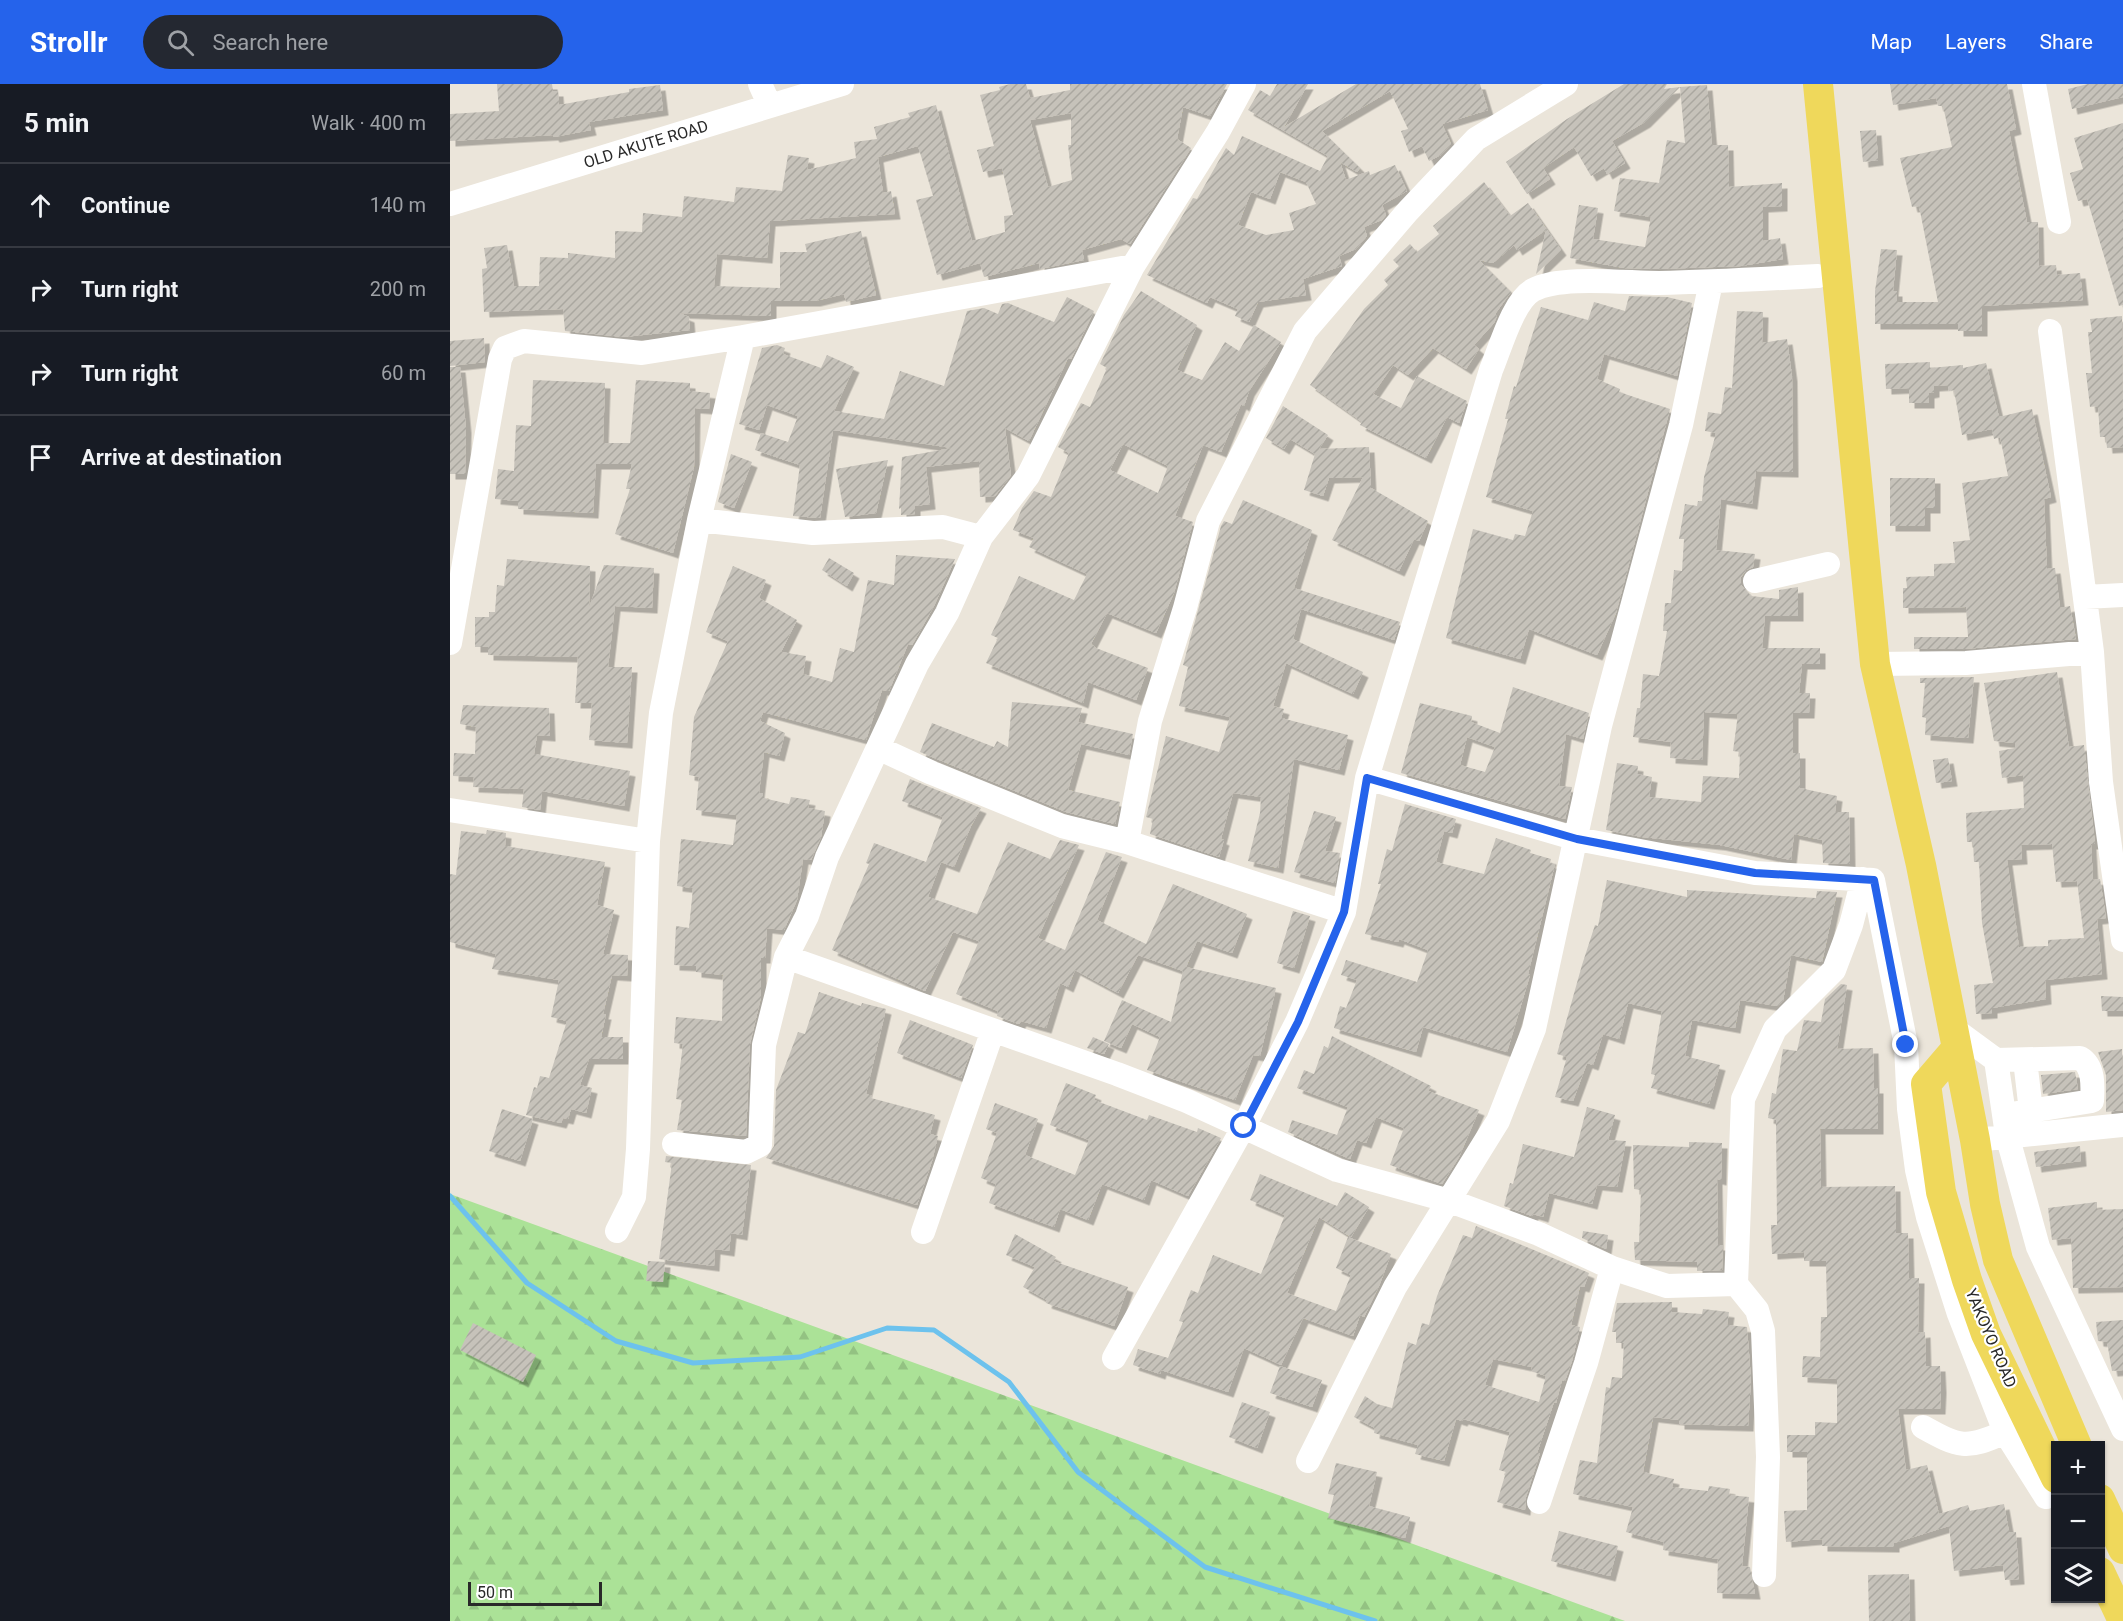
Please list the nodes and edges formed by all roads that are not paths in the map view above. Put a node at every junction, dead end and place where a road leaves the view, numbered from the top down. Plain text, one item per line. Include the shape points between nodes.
1 (760, 84) edge
2 (842, 84) edge
3 (1244, 84) edge
4 (1566, 84) edge
5 (1818, 84) edge
6 (2034, 84) edge
7 (770, 106) junction
8 (450, 204) edge
9 (2059, 222) dead end
10 (1133, 266) junction
11 (1818, 276) dead end
12 (1711, 282) junction
13 (2050, 331) dead end
14 (743, 337) junction
15 (699, 520) junction
16 (981, 537) junction
17 (459, 541) edge
18 (1828, 564) dead end
19 (1755, 581) dead end
20 (2123, 595) edge
21 (2085, 597) junction
22 (450, 643) edge
23 (2092, 652) junction
24 (1875, 664) junction
25 (879, 748) junction
26 (1367, 778) junction
27 (450, 810) edge
28 (1577, 839) junction
29 (648, 841) junction
30 (1127, 842) junction
31 (1863, 879) junction
32 (1344, 912) junction
33 (2123, 940) edge
34 (786, 957) junction
35 (993, 1030) junction
36 (1953, 1038) junction
37 (1996, 1060) junction
38 (2025, 1060) junction
39 (2031, 1111) junction
40 (2006, 1125) junction
41 (2123, 1125) edge
42 (1244, 1126) junction
43 (1975, 1140) junction
44 (674, 1144) dead end
45 (1450, 1201) junction
46 (617, 1231) dead end
47 (923, 1232) dead end
48 (1612, 1268) junction
49 (1736, 1284) junction
50 (1114, 1358) dead end
51 (1923, 1427) dead end
52 (2123, 1429) edge
53 (2005, 1432) junction
54 (2075, 1441) edge
55 (1308, 1461) dead end
56 (2051, 1488) edge
57 (1539, 1502) dead end
58 (2105, 1510) edge
59 (2123, 1549) edge
60 (1764, 1575) dead end
61 (2105, 1583) edge
62 (2123, 1621) edge

1 - 7 street
2 - 7 street, OLD AKUTE ROAD
3 - 10 street
4 - 30 street via 1476,139 1305,331 1208,522 1150,721
5 - 24 main road
6 - 9 street
7 - 8 street, OLD AKUTE ROAD
10 - 14 street
10 - 16 street via 1028,476
11 - 12 street
12 - 26 street via 1560,281 1531,291 1512,316 1491,370
12 - 28 street via 1682,426 1600,726
13 - 21 street
14 - 15 street
14 - 17 street via 642,353 524,341 505,348
15 - 16 street via 813,533 943,527
15 - 29 street via 661,713
16 - 25 street
17 - 22 street
18 - 19 street
20 - 21 street
21 - 23 street
23 - 24 street via 1966,663
23 - 33 street via 2101,782
24 - 36 main road via 1921,865
25 - 30 street via 1062,826
25 - 34 street via 827,857 807,916
26 - 28 street
26 - 32 street
27 - 29 street
28 - 31 street via 1755,873
28 - 45 street via 1534,1029 1498,1121
29 - 46 street via 638,1149 634,1197
30 - 32 street
31 - 49 street via 1834,970 1775,1029 1743,1099
31 - 53 street via 1874,880 1878,895 1906,1045 1909,1109 1928,1216 1959,1314
32 - 42 street via 1298,1022
34 - 35 street
34 - 44 street via 764,1045 760,1145 746,1152
35 - 42 street via 1127,1077
35 - 47 street
36 - 37 street
36 - 43 main road
36 - 56 main road, YAKOYO ROAD via 1926,1084 1941,1192 1986,1334
37 - 38 street
37 - 40 street
38 - 39 street
38 - 39 street via 2080,1058 2090,1068 2092,1101
39 - 40 street
40 - 41 street
40 - 43 street
40 - 52 street via 2038,1247
42 - 45 street via 1337,1170
42 - 50 street
43 - 54 main road via 1998,1260
45 - 48 street via 1539,1234
45 - 55 street via 1395,1287
48 - 49 street via 1667,1286
48 - 57 street via 1586,1363
49 - 60 street via 1758,1310 1763,1331 1768,1457
51 - 53 street via 1953,1443 1978,1444
53 - 56 street
58 - 59 main road
61 - 62 main road

